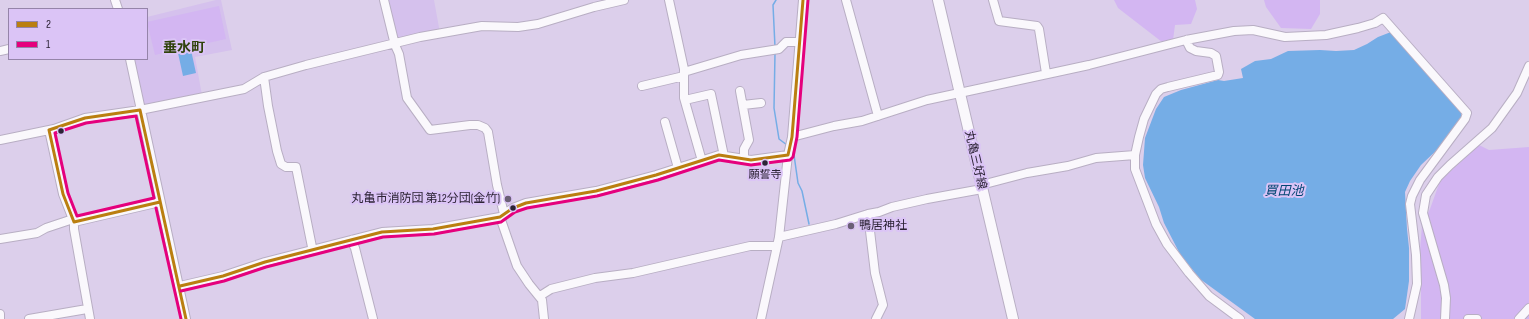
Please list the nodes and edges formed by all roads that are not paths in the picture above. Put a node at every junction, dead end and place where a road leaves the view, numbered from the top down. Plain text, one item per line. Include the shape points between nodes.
1 (384, 0) edge
2 (624, 0) edge
3 (669, 0) edge
4 (803, 0) edge
5 (846, 0) edge
6 (938, 0) edge
7 (992, 0) edge
8 (1186, 40) junction
9 (800, 42) junction
10 (395, 44) junction
11 (130, 60) edge
12 (1529, 66) edge
13 (1046, 73) junction
14 (684, 74) junction
15 (264, 78) junction
16 (642, 86) dead end
17 (740, 91) dead end
18 (960, 92) junction
19 (685, 100) junction
20 (761, 103) dead end
21 (743, 105) junction
22 (140, 110) junction
23 (878, 116) junction
24 (665, 122) dead end
25 (49, 130) junction
26 (792, 137) junction
27 (0, 140) edge
28 (788, 155) junction
29 (1135, 155) junction
30 (724, 156) junction
31 (744, 159) junction
32 (702, 160) junction
33 (678, 168) junction
34 (982, 189) junction
35 (160, 202) junction
36 (868, 214) junction
37 (502, 215) junction
38 (73, 221) junction
39 (779, 237) junction
40 (0, 239) edge
41 (351, 240) junction
42 (777, 246) junction
43 (316, 250) junction
44 (180, 286) junction
45 (540, 296) junction
46 (1529, 308) edge
47 (87, 309) junction
48 (0, 314) edge
49 (0, 319) edge
50 (29, 319) edge
51 (90, 319) edge
52 (186, 319) edge
53 (373, 319) edge
54 (544, 319) edge
55 (761, 319) edge
56 (876, 319) edge
57 (1013, 319) edge
58 (1240, 319) edge
59 (1409, 319) edge
60 (1445, 319) edge
61 (1468, 319) edge
62 (1477, 319) edge
63 (1519, 319) edge

1 - 10 street
2 - 10 street via 538,24 518,27 482,26
3 - 14 street
4 - 9 street
5 - 23 street
6 - 18 main road, 丸亀三好線
7 - 13 street via 999,21 1037,26
8 - 13 street via 1089,65
8 - 29 street via 1190,48 1211,52 1216,56 1218,75 1161,89 1144,119
8 - 59 street via 1254,30 1285,37 1326,35 1375,23 1383,18 1465,110 1465,119 1420,180 1412,196 1410,204 1418,284
9 - 14 street via 786,42 779,49 747,53
9 - 26 street
10 - 15 street via 306,65
10 - 37 street via 407,98 430,130 478,125 488,132
11 - 22 street
12 - 60 street via 1517,93 1492,128 1438,177 1426,195 1423,212 1444,285
13 - 18 street
14 - 16 street
14 - 19 street
15 - 22 street via 244,89
15 - 43 street via 281,164 296,167 312,247
17 - 21 street
18 - 23 street
18 - 34 main road, 丸亀三好線
19 - 30 street via 712,94
19 - 32 street
20 - 21 street
21 - 31 street via 749,140 744,149
22 - 25 street via 85,118
22 - 35 street
23 - 26 street
24 - 33 street
25 - 27 street
25 - 38 street via 63,194
26 - 28 street
28 - 31 street
28 - 39 street
29 - 34 street via 1096,158 1027,173 985,184
29 - 58 street via 1135,169 1145,198 1167,244 1209,296
30 - 31 street
30 - 32 street
32 - 33 street
33 - 37 street via 596,191 526,203
34 - 36 street via 927,199
34 - 57 main road, 丸亀三好線
35 - 38 street
35 - 44 street
36 - 39 street
36 - 56 street via 875,273 883,306
37 - 41 street via 433,229 382,232
37 - 45 street via 516,266
38 - 40 street via 37,233
38 - 47 street
39 - 42 street
41 - 43 street
41 - 53 street
42 - 45 street via 750,246 633,273 595,278 551,289
42 - 55 street
43 - 44 street
44 - 52 street
45 - 54 street
46 - 63 street
47 - 50 street
47 - 51 street
48 - 49 street
61 - 62 street

